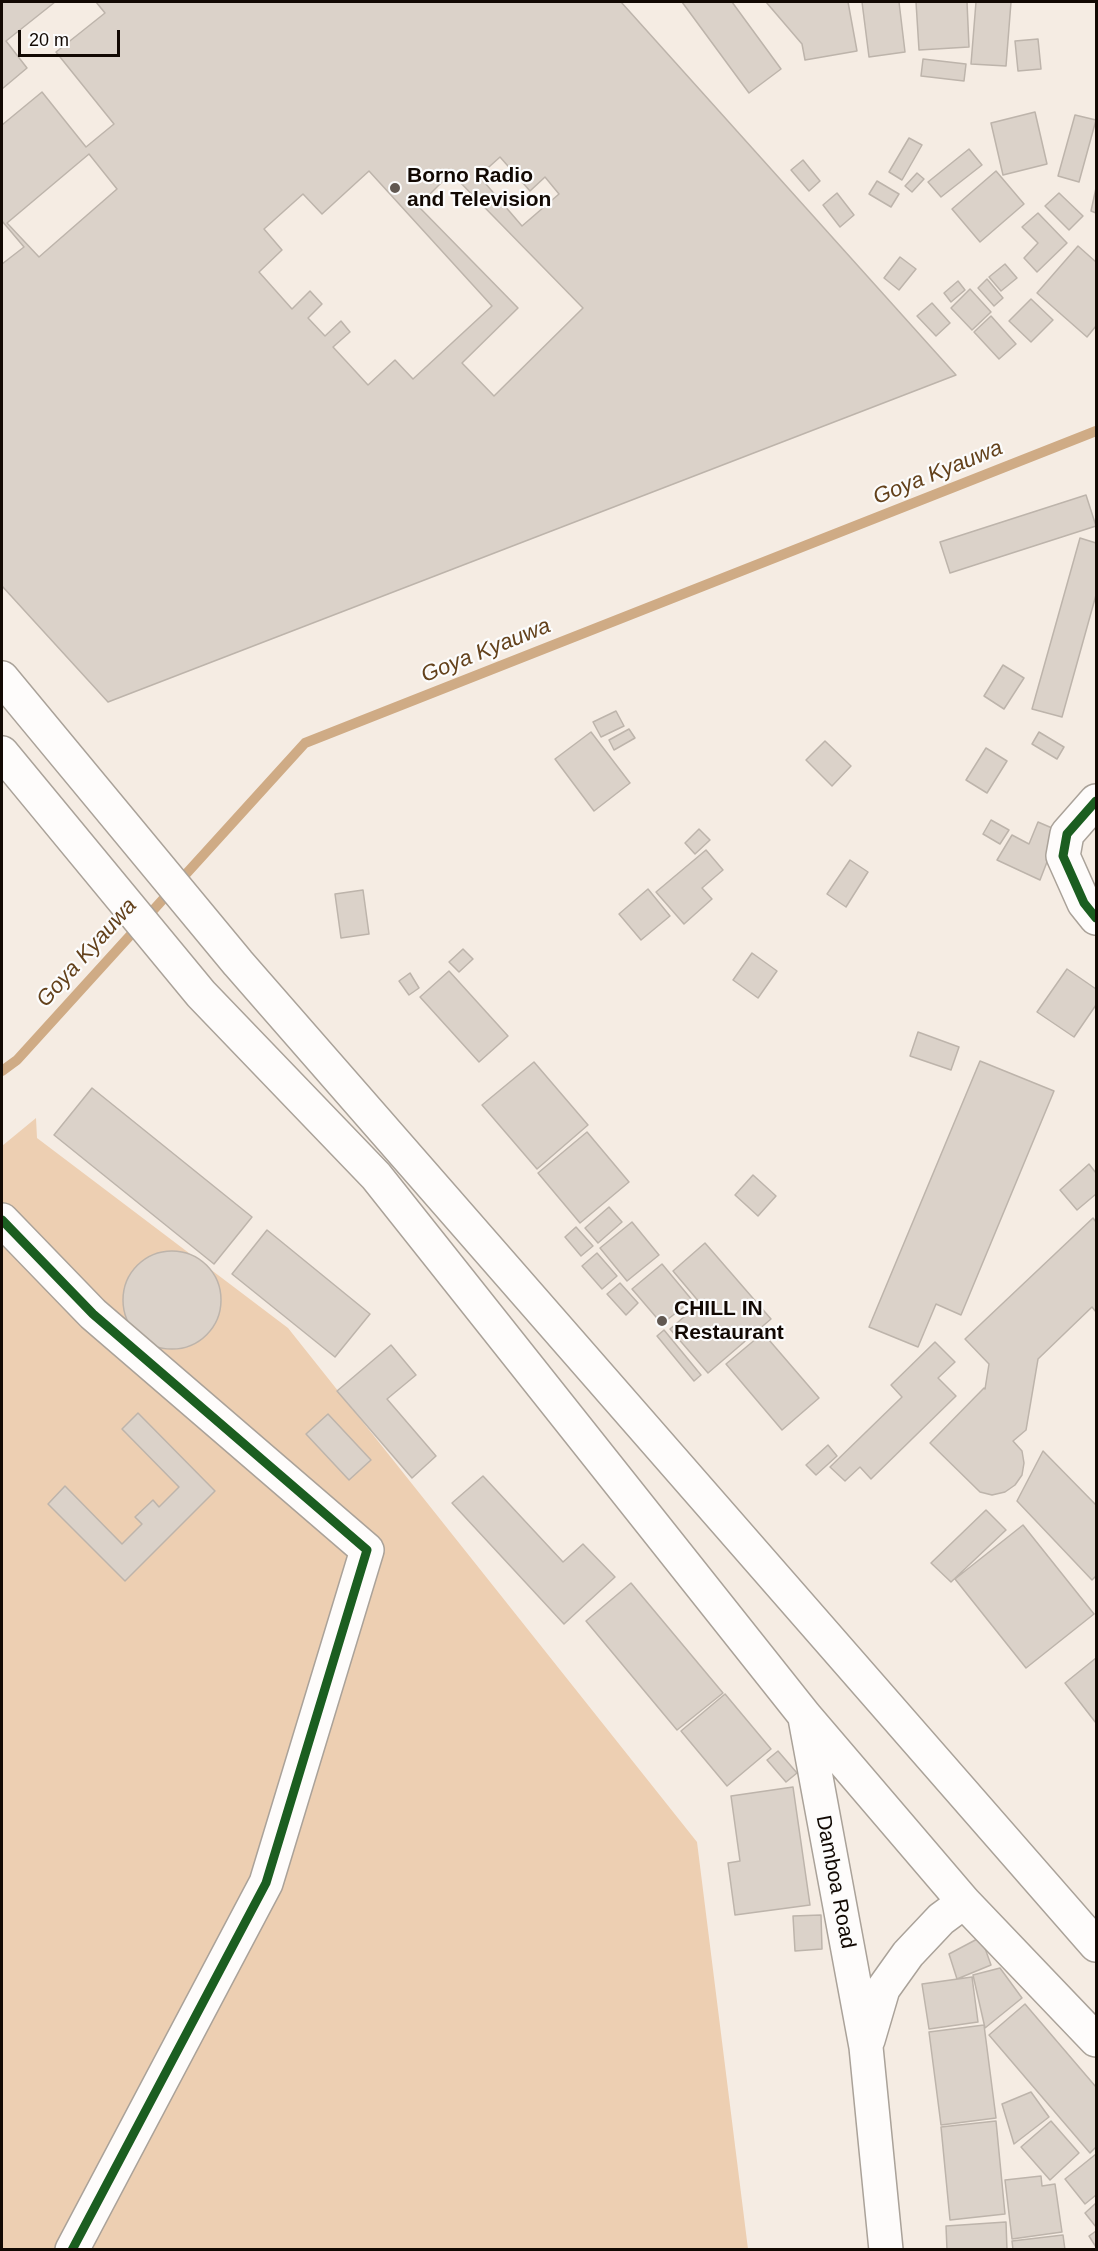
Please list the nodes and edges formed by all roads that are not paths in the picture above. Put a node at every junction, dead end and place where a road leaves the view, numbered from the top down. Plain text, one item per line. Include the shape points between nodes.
1 (9, 687) edge
2 (2, 753) edge
3 (1096, 801) edge
4 (1096, 918) edge
5 (2, 1220) edge
6 (804, 1716) junction
7 (964, 1902) junction
8 (1096, 1945) edge
9 (1096, 2040) edge
10 (866, 2047) junction
11 (72, 2250) edge
12 (886, 2250) edge

1 - 8 main road via 238,963
2 - 6 main road via 201,994 376,1176
3 - 4 main road via 1067,834 1063,856 1083,903
5 - 11 main road via 93,1314 367,1550 266,1883
6 - 7 main road
6 - 10 main road, Damboa Road
7 - 9 main road
7 - 10 main road, Damboa Road via 941,1919 908,1954 883,1989
10 - 12 main road, Damboa Road

